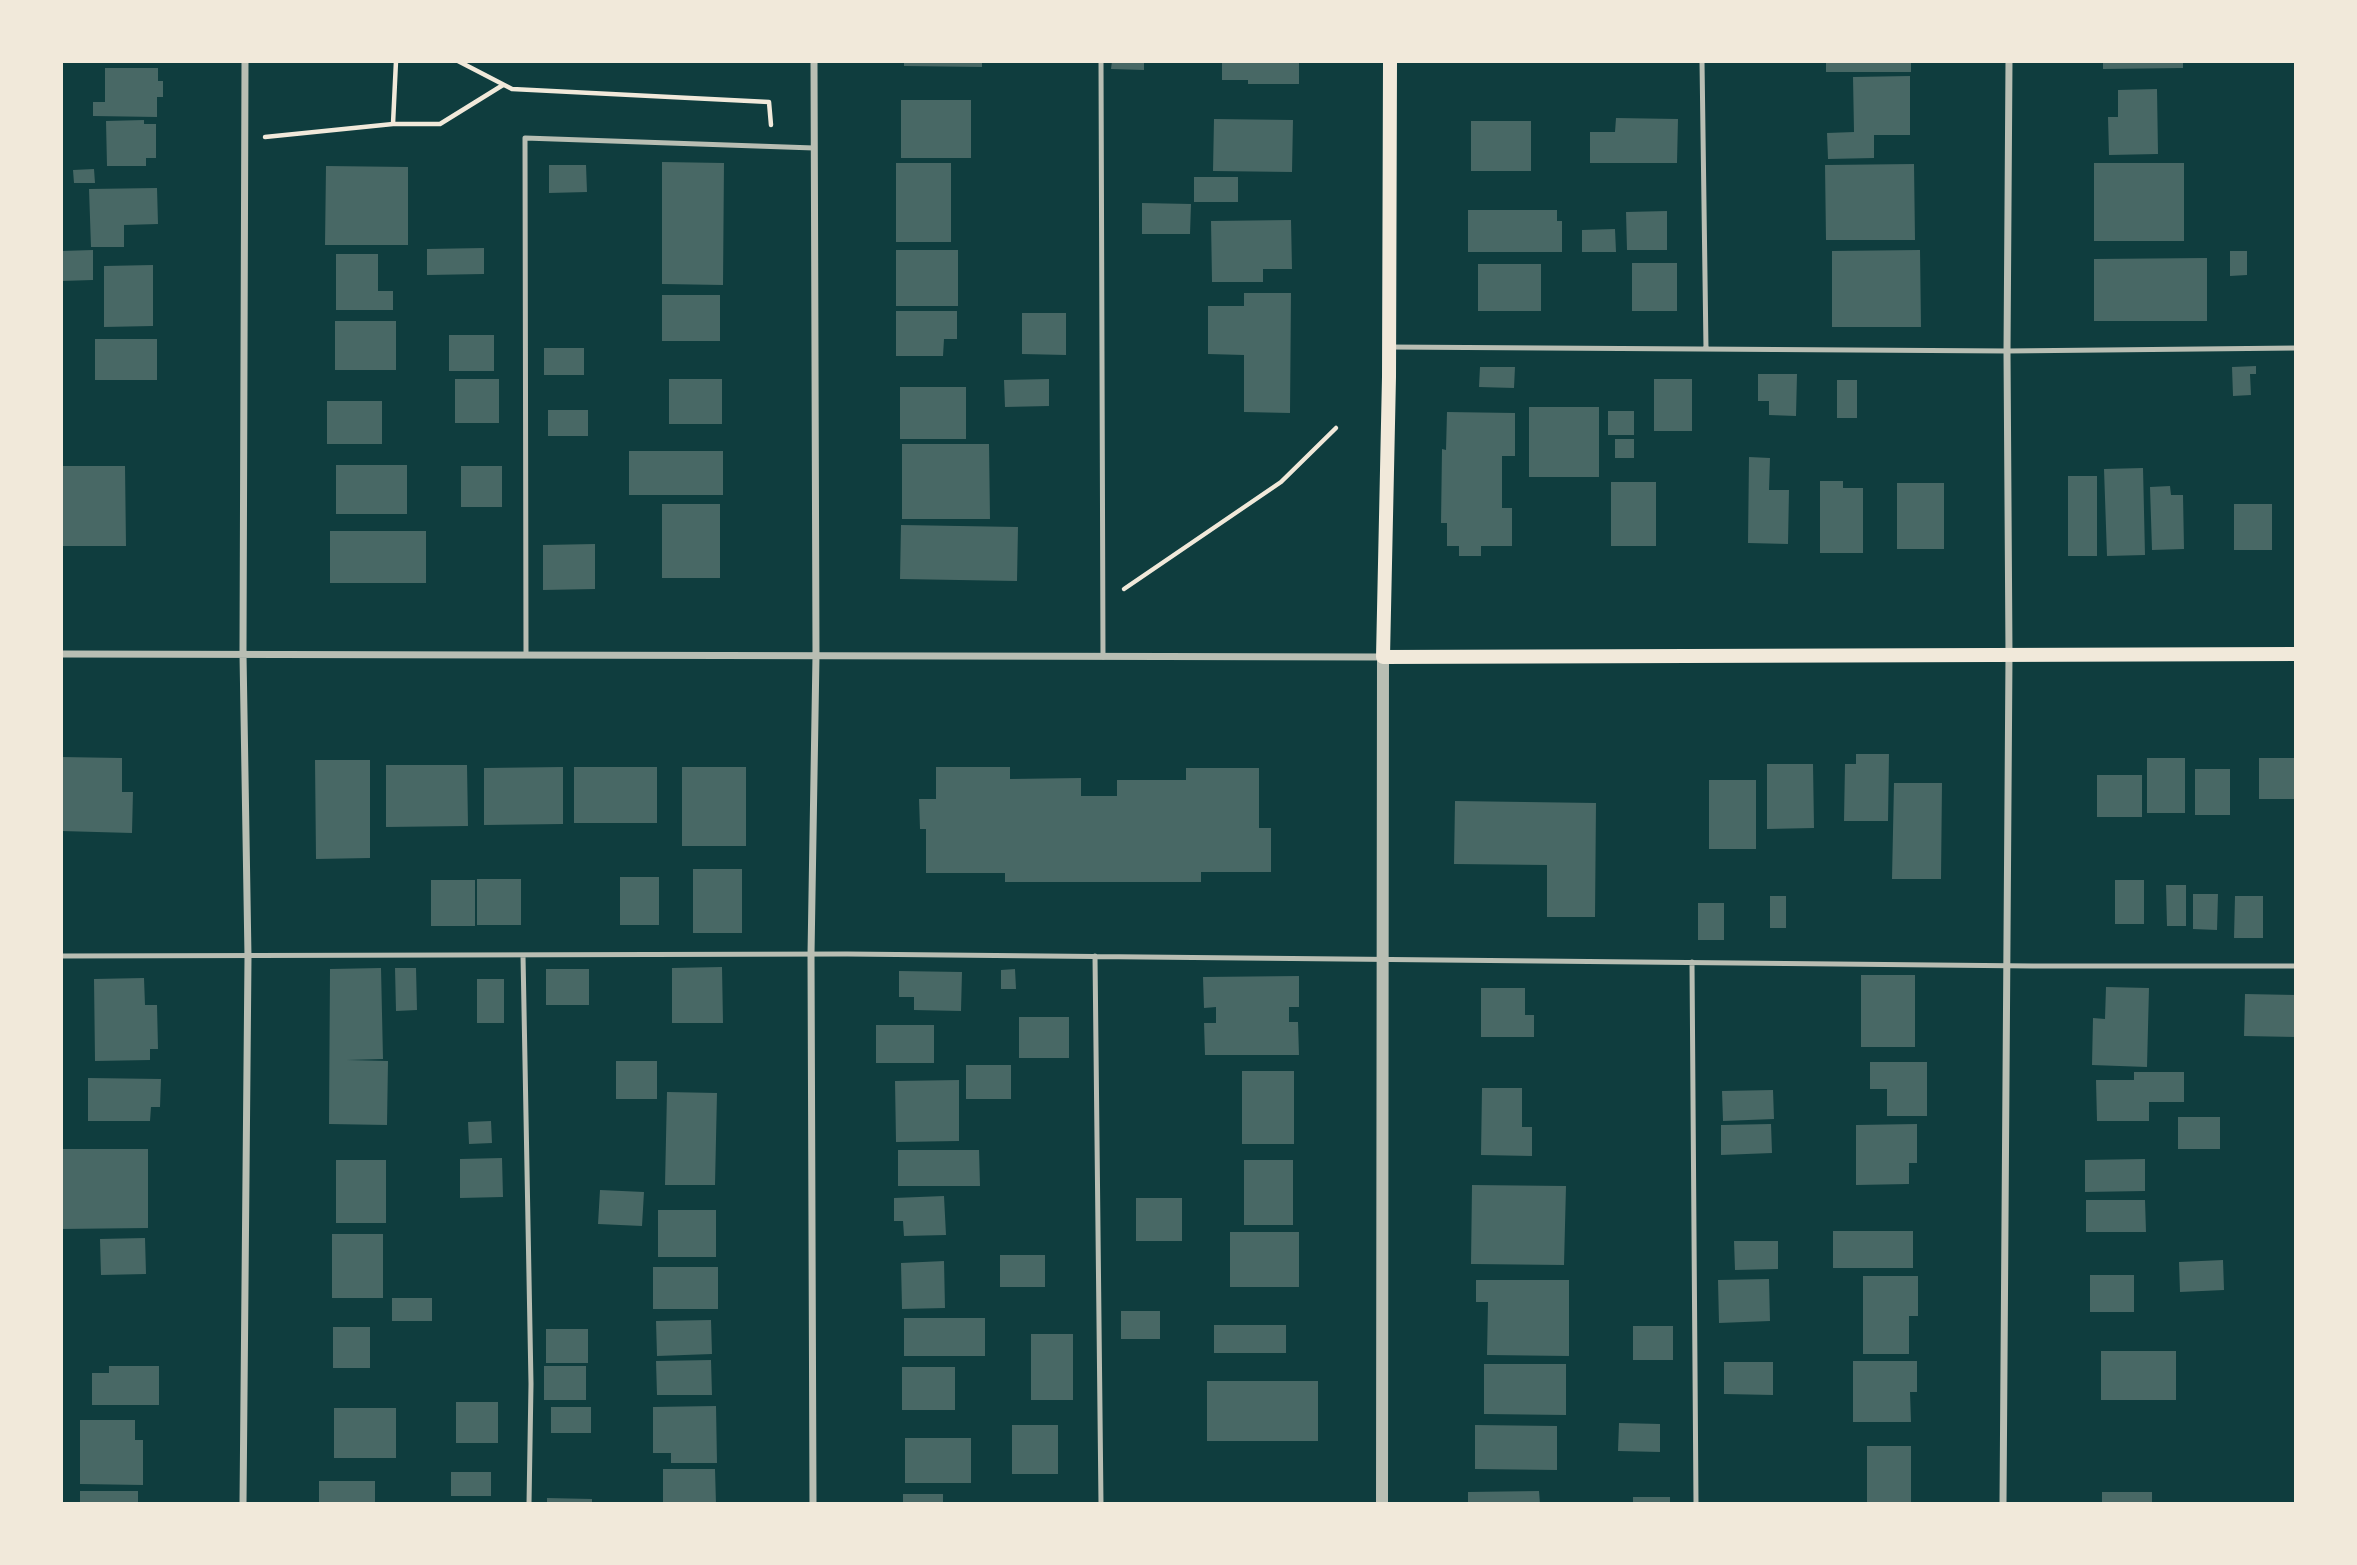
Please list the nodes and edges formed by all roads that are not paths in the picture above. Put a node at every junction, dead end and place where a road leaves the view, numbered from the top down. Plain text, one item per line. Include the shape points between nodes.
1 (245, 61) edge
2 (814, 61) edge
3 (1101, 61) edge
4 (1390, 61) edge
5 (1702, 61) edge
6 (2009, 61) edge
7 (814, 148) junction
8 (1389, 347) junction
9 (2296, 348) edge
10 (1706, 349) junction
11 (2007, 351) junction
12 (61, 654) edge
13 (243, 654) junction
14 (526, 654) junction
15 (2296, 654) edge
16 (2009, 655) junction
17 (816, 656) junction
18 (1103, 657) junction
19 (1382, 657) junction
20 (811, 954) junction
21 (523, 955) junction
22 (61, 956) edge
23 (1095, 956) junction
24 (248, 957) junction
25 (1383, 959) junction
26 (1692, 962) junction
27 (2007, 966) junction
28 (2296, 966) edge
29 (243, 1504) edge
30 (529, 1504) edge
31 (813, 1504) edge
32 (1101, 1504) edge
33 (1382, 1504) edge
34 (1696, 1504) edge
35 (2003, 1504) edge

1 - 13 street
2 - 7 street
3 - 18 lane
4 - 8 main road
5 - 10 lane
6 - 11 street
7 - 14 lane via 525,138
7 - 17 street
8 - 10 lane
8 - 19 main road
9 - 11 lane
10 - 11 lane
11 - 16 street
12 - 13 street
13 - 14 street
13 - 24 street
14 - 17 street
15 - 16 main road
16 - 19 main road
16 - 27 street
17 - 18 street
17 - 20 street
18 - 19 street
19 - 25 street
20 - 21 lane
20 - 23 lane
20 - 31 street
21 - 24 lane
21 - 30 lane
22 - 24 lane
23 - 25 lane
23 - 32 lane
24 - 29 street
25 - 26 lane
25 - 33 street
26 - 27 lane
26 - 34 lane
27 - 28 lane
27 - 35 street

